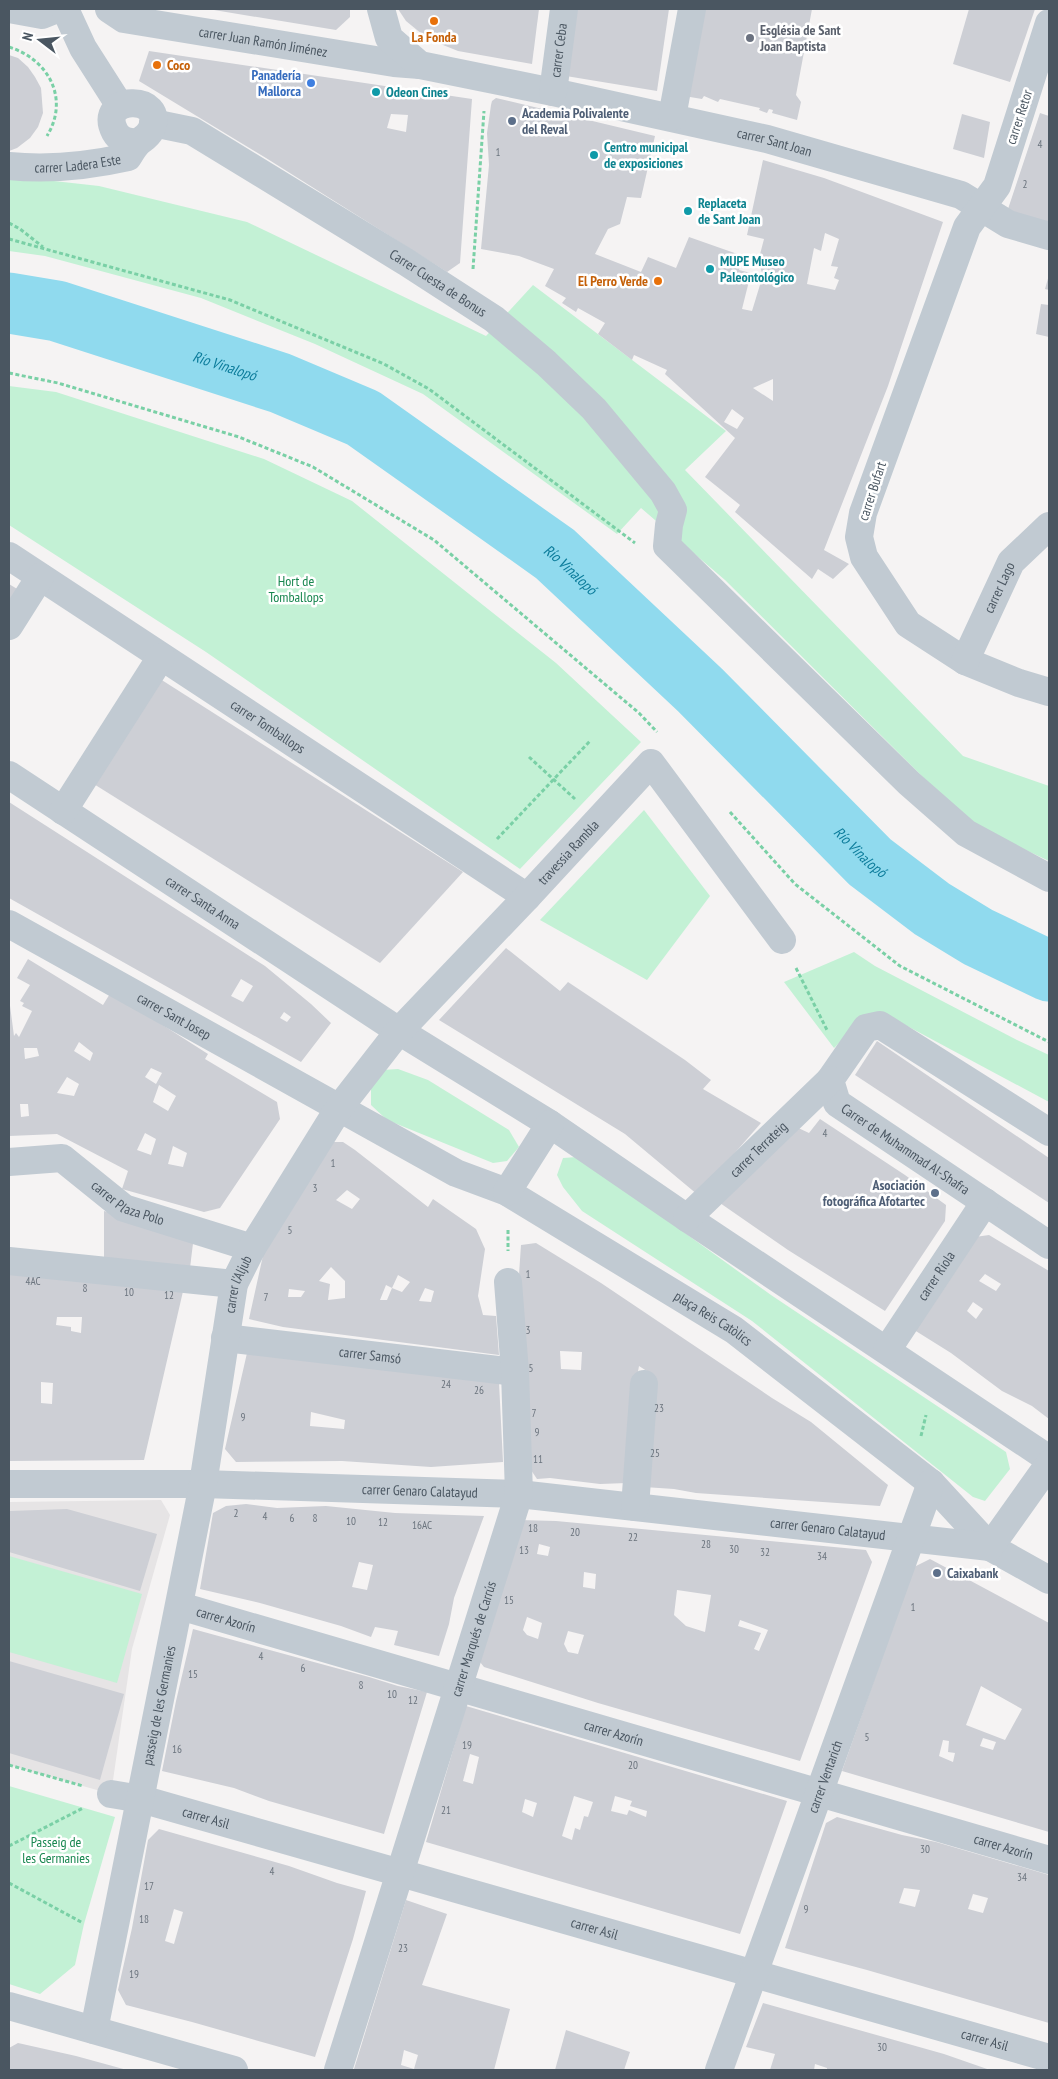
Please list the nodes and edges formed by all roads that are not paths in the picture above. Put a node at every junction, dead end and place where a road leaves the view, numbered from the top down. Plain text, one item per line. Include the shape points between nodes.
1 (9, 9) edge
2 (57, 9) edge
3 (65, 9) edge
4 (109, 9) edge
5 (381, 9) edge
6 (564, 9) edge
7 (692, 9) edge
8 (1048, 32) edge
9 (420, 65) junction
10 (553, 92) junction
11 (116, 117) junction
12 (672, 118) junction
13 (146, 132) junction
14 (98, 164) junction
15 (9, 166) edge
16 (980, 206) junction
17 (1049, 236) edge
18 (1049, 526) edge
19 (9, 556) edge
20 (40, 577) junction
21 (9, 626) edge
22 (161, 657) junction
23 (965, 661) junction
24 (1049, 692) edge
25 (9, 775) edge
26 (63, 811) junction
27 (1049, 878) edge
28 (527, 897) junction
29 (9, 924) edge
30 (782, 940) road end
31 (398, 1031) junction
32 (836, 1071) junction
33 (339, 1108) junction
34 (550, 1124) junction
35 (1049, 1132) edge
36 (9, 1162) edge
37 (507, 1192) junction
38 (985, 1202) junction
39 (688, 1218) junction
40 (1049, 1246) edge
41 (252, 1248) junction
42 (9, 1261) edge
43 (508, 1282) road end
44 (234, 1284) junction
45 (225, 1338) junction
46 (887, 1350) junction
47 (516, 1372) junction
48 (644, 1384) dead end
49 (1049, 1460) edge
50 (1049, 1464) edge
51 (931, 1483) junction
52 (9, 1484) edge
53 (203, 1484) junction
54 (519, 1494) junction
55 (636, 1507) junction
56 (911, 1538) junction
57 (990, 1547) junction
58 (1049, 1580) edge
59 (180, 1606) junction
60 (458, 1687) junction
61 (819, 1792) junction
62 (111, 1794) road end
63 (141, 1799) junction
64 (1049, 1860) edge
65 (400, 1873) junction
66 (754, 1974) junction
67 (9, 2006) edge
68 (94, 2030) junction
69 (1049, 2058) edge
70 (234, 2070) edge
71 (338, 2070) edge
72 (719, 2070) edge

1 - 2 street via 42,14
3 - 11 street
4 - 9 street, carrer Juan Ramón Jiménez via 124,19
5 - 9 street via 390,38
6 - 10 street, carrer Ceba
7 - 12 street
8 - 16 street, carrer Retor via 997,186
9 - 10 street, carrer Sant Joan
10 - 12 street, carrer Sant Joan
11 - 13 street via 117,135 123,140 131,143
11 - 13 street via 129,102 146,106 151,114
11 - 14 street via 107,152
12 - 16 street, carrer Sant Joan via 767,139 890,174 961,195
13 - 14 street, carrer Ladera Este via 128,157
13 - 27 street, Carrer Cuesta de Bonus via 192,131 494,319 594,409 663,492 673,510 667,546 902,776 966,833
14 - 15 street, carrer Ladera Este
16 - 17 street, carrer Sant Joan via 1008,224
16 - 23 street, carrer Bufart via 967,226 863,513 859,537 864,557 908,624
18 - 23 street, carrer Lago via 1011,562
19 - 20 street, carrer Tomballops
20 - 21 street
20 - 22 street, carrer Tomballops
22 - 26 street
22 - 28 street, carrer Tomballops
23 - 24 street, carrer Bufart
25 - 26 street, carrer Santa Anna
26 - 31 street, carrer Santa Anna
28 - 30 street, travessia Rambla via 651,763
28 - 31 street, travessia Rambla
29 - 33 street, carrer Sant Josep
31 - 33 street, travessia Rambla
31 - 34 street
32 - 35 street via 866,1028 880,1025
32 - 38 street, Carrer de Muhammad Al-Shafra via 837,1103
32 - 39 street, carrer Terrateig
33 - 37 street, plaça Reis Catòlics via 456,1172
33 - 41 street, carrer l'Aljub
34 - 37 street
34 - 39 street
36 - 41 street, carrer Plaza Polo via 62,1158 124,1208
37 - 51 street, plaça Reis Catòlics via 734,1330
38 - 40 street, Carrer de Muhammad Al-Shafra
38 - 46 street, carrer Riola
39 - 46 street
41 - 44 street, carrer l'Aljub
42 - 44 street
43 - 47 street, carrer Marqués de Carrús
44 - 45 street, carrer l'Aljub
45 - 47 street, carrer Samsó
45 - 53 street, carrer l'Aljub
46 - 49 street
47 - 54 street, carrer Marqués de Carrús
48 - 55 street
50 - 57 street
51 - 56 street, carrer Ventarich
51 - 57 street, plaça Reis Catòlics
52 - 53 street
53 - 54 street, carrer Genaro Calatayud
53 - 59 street, passeig de les Germanies
54 - 55 street, carrer Genaro Calatayud
54 - 60 street, carrer Marqués de Carrús
55 - 56 street, carrer Genaro Calatayud
56 - 57 street, carrer Genaro Calatayud
56 - 61 street, carrer Ventarich
57 - 58 street, plaça Reis Catòlics
59 - 60 street, carrer Azorín
59 - 63 street, passeig de les Germanies
60 - 61 street, carrer Azorín
60 - 65 street, carrer Marqués de Carrús
61 - 64 street, carrer Azorín
61 - 66 street, carrer Ventarich
62 - 63 street, carrer Asil
63 - 65 street, carrer Asil
63 - 68 street, passeig de les Germanies
65 - 66 street, carrer Asil
65 - 71 street, carrer Marqués de Carrús
66 - 69 street, carrer Asil
66 - 72 street, carrer Ventarich
67 - 68 street
68 - 70 street

